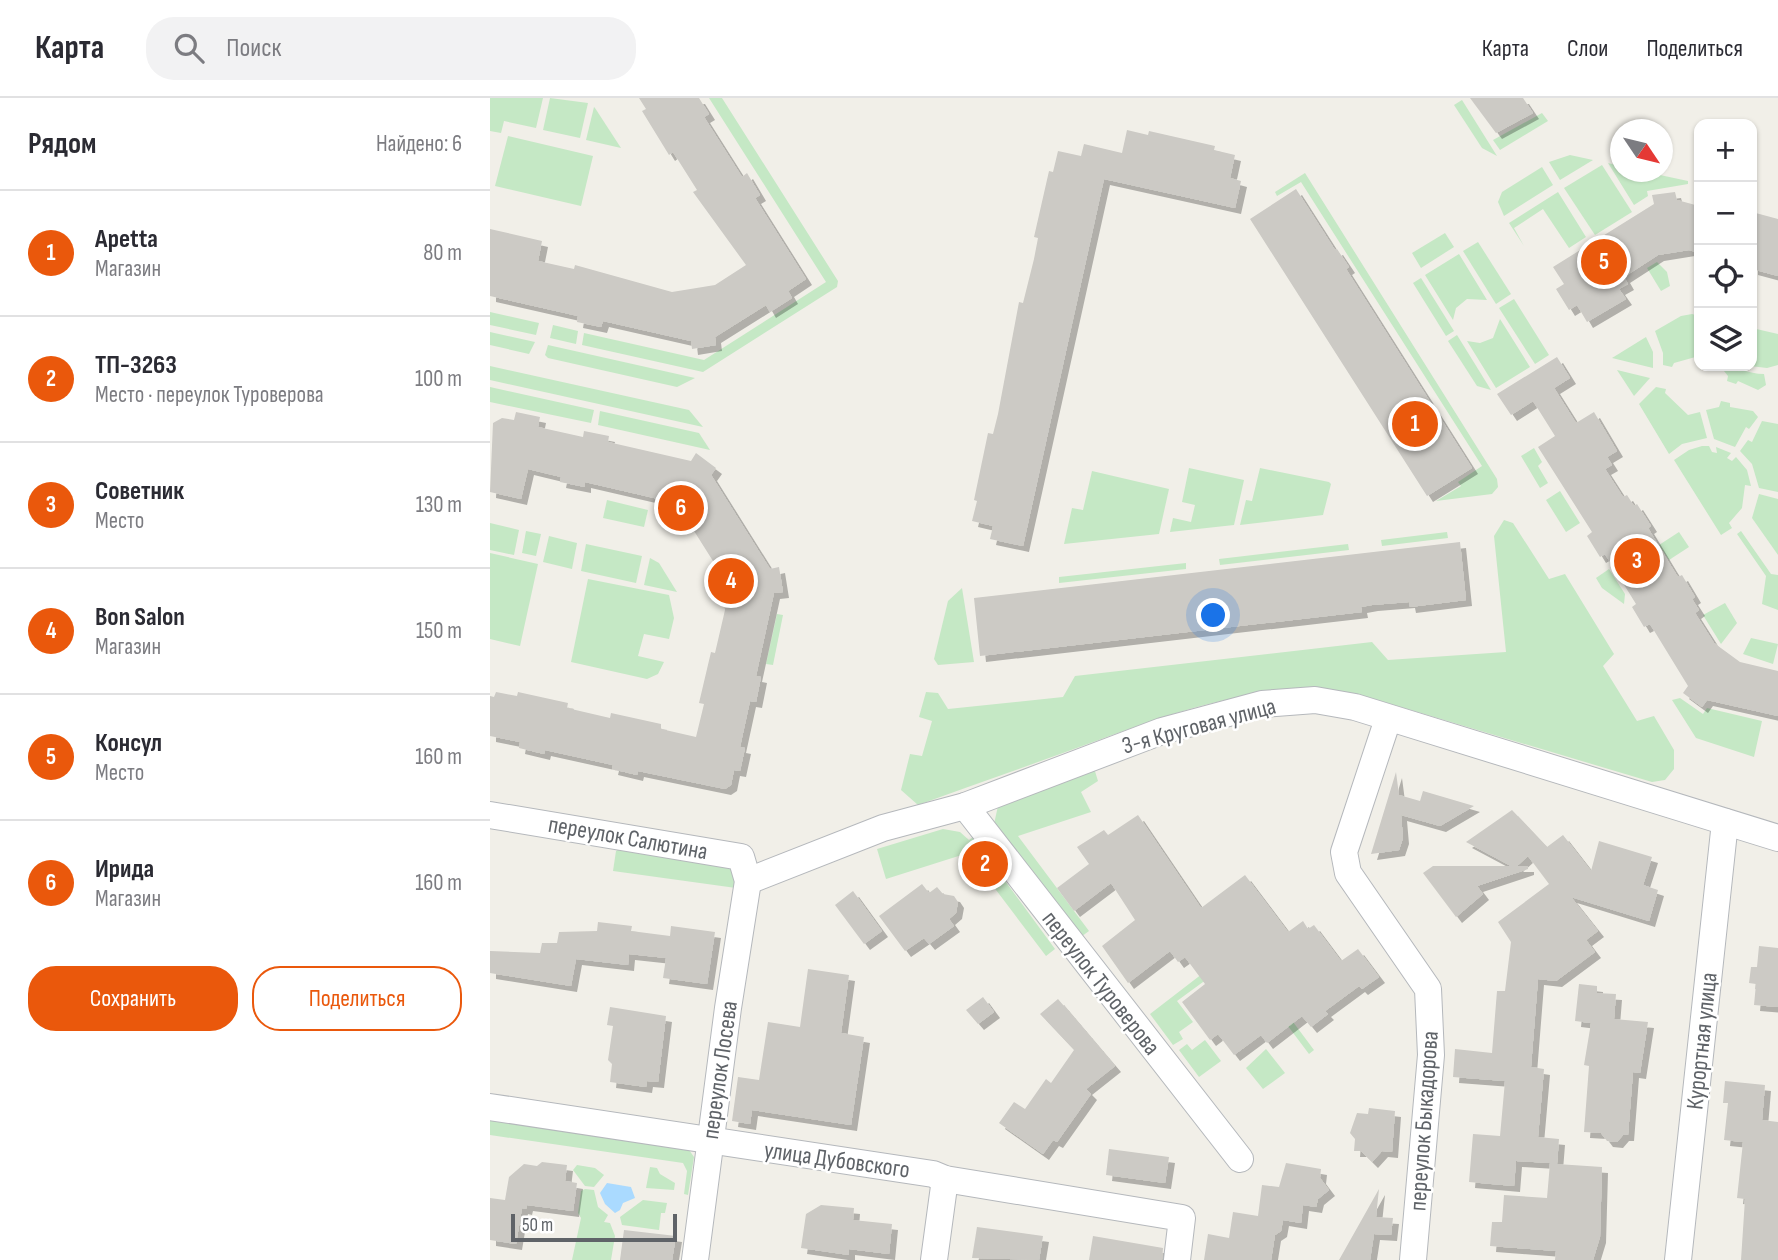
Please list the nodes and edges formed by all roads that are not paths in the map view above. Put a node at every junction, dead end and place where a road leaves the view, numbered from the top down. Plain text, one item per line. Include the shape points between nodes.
1 (1388, 719) junction
2 (965, 806) junction
3 (490, 815) edge
4 (1725, 822) junction
5 (1778, 838) edge
6 (748, 881) junction
7 (490, 1107) edge
8 (710, 1142) junction
9 (1240, 1159) dead end
10 (945, 1179) junction
11 (695, 1260) edge
12 (934, 1260) edge
13 (1177, 1260) edge
14 (1413, 1260) edge
15 (1678, 1260) edge

1 - 2 street, 3-я Круговая улица via 1315,700 1262,704 1163,731
1 - 4 street, 3-я Круговая улица
1 - 14 street, переулок Быкадорова via 1345,852 1348,873 1428,989 1431,1055
2 - 6 street, 3-я Круговая улица via 883,828
2 - 9 street, переулок Туроверова
3 - 6 street, переулок Салютина via 741,857
4 - 5 street, 3-я Круговая улица
4 - 15 street, Курортная улица
6 - 8 street, переулок Лосева
7 - 8 street, улица Дубовского
8 - 10 street, улица Дубовского
8 - 11 street, переулок Лосева
10 - 12 street
10 - 13 street, улица Дубовского via 1182,1218

